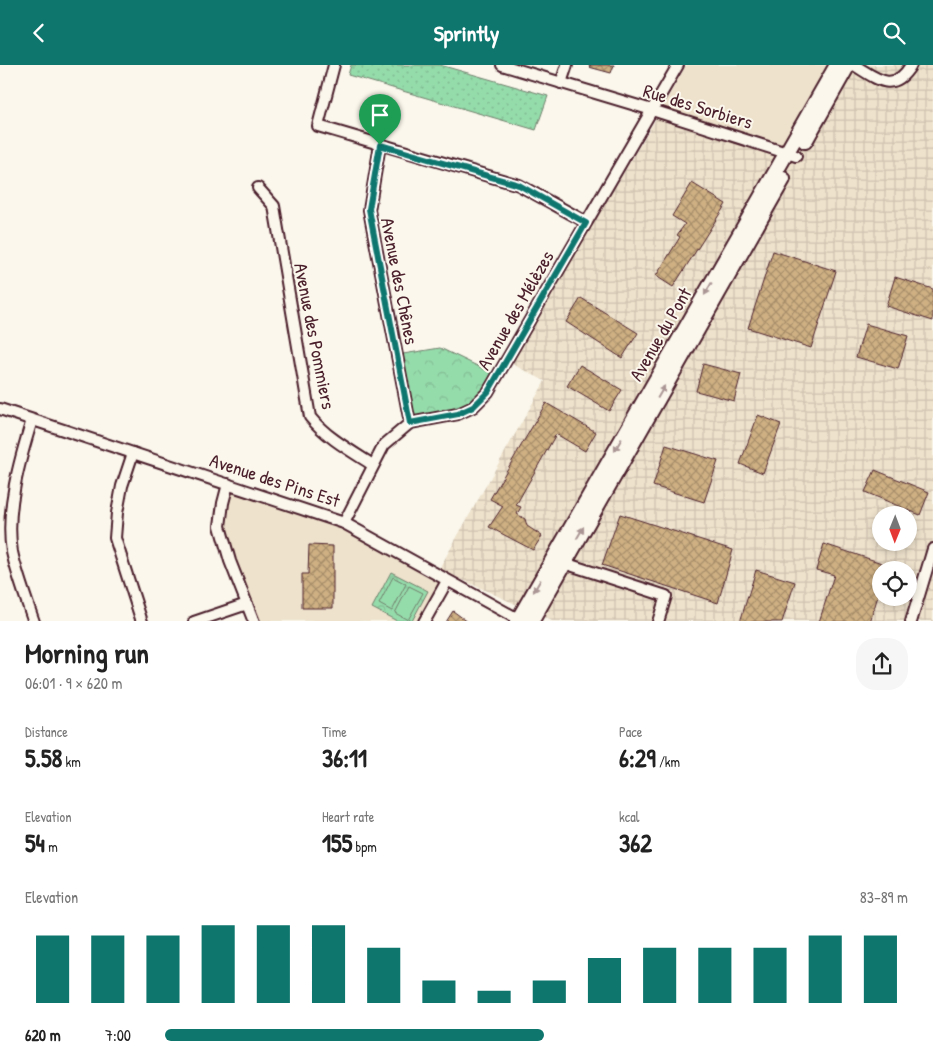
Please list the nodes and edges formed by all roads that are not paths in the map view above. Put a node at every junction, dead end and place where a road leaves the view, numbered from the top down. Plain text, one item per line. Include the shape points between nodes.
1 (334, 65) edge
2 (502, 65) edge
3 (567, 65) edge
4 (678, 65) edge
5 (837, 65) edge
6 (848, 65) edge
7 (854, 65) edge
8 (911, 65) edge
9 (562, 83) junction
10 (652, 110) junction
11 (380, 145) junction
12 (792, 154) junction
13 (258, 189) dead end
14 (586, 223) junction
15 (0, 409) edge
16 (32, 420) junction
17 (410, 423) junction
18 (133, 453) junction
19 (373, 465) junction
20 (228, 485) junction
21 (344, 523) junction
22 (933, 549) edge
23 (564, 563) junction
24 (447, 581) junction
25 (247, 604) junction
26 (34, 621) edge
27 (142, 621) edge
28 (194, 621) edge
29 (254, 621) edge
30 (424, 621) edge
31 (522, 621) edge
32 (658, 621) edge
33 (911, 621) edge

1 - 11 street via 318,126
2 - 9 street, Rue des Sorbiers
3 - 9 street
4 - 10 street, Avenue des Mélèzes
5 - 12 main road, Avenue du Pont
6 - 12 main road, Avenue du Pont
7 - 8 street via 883,82 894,82
9 - 10 street, Rue des Sorbiers
10 - 12 street, Rue des Sorbiers
10 - 14 street, Avenue des Mélèzes
11 - 14 street via 519,185
11 - 17 street, Avenue des Chênes via 369,209
23 -> 12 main road, Avenue du Pont
12 -> 31 main road, Avenue du Pont
13 - 19 street, Avenue des Pommiers via 274,206 310,417 345,448
14 - 17 street, Avenue des Mélèzes via 488,392 473,407 458,414
15 - 16 street, Avenue des Pins Est
16 - 18 street, Avenue des Pins Est
16 - 26 street via 14,494 11,525 12,551
17 - 19 street, Avenue des Mélèzes via 384,445
18 - 20 street, Avenue des Pins Est
18 - 27 street via 122,486 115,538
19 - 21 street, Avenue des Mélèzes
20 - 21 street, Avenue des Pins Est
20 - 25 street via 220,526
21 - 24 street, Avenue des Pins Est
22 - 33 street
23 - 31 main road, Avenue du Pont
23 - 32 street via 666,596
24 - 30 street
24 - 31 street, Avenue des Pins Est
25 - 28 street
25 - 29 street

